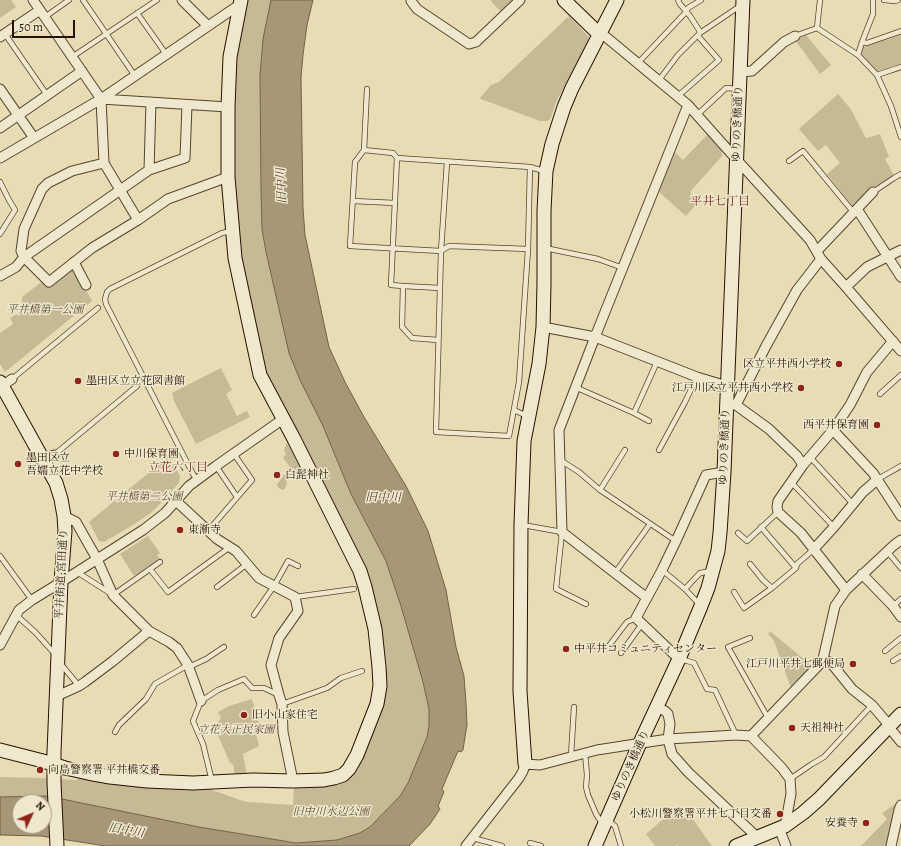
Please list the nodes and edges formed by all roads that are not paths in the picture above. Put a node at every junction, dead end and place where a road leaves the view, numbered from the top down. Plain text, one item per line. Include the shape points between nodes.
1 (33, 0) edge
2 (69, 0) edge
3 (83, 0) edge
4 (157, 0) edge
5 (182, 0) edge
6 (411, 0) edge
7 (520, 0) edge
8 (564, 0) edge
9 (617, 0) edge
10 (678, 0) edge
11 (701, 0) edge
12 (820, 0) edge
13 (873, 0) edge
14 (884, 0) edge
15 (898, 0) edge
16 (240, 2) edge
17 (743, 2) edge
18 (686, 11) junction
19 (42, 13) junction
20 (137, 13) junction
21 (208, 26) junction
22 (817, 28) junction
23 (901, 31) edge
24 (106, 34) junction
25 (599, 34) junction
26 (699, 34) junction
27 (2, 35) edge
28 (795, 36) joint
29 (862, 42) junction
30 (166, 54) junction
31 (858, 55) junction
32 (72, 57) junction
33 (638, 63) junction
34 (901, 67) edge
35 (82, 71) junction
36 (740, 72) junction
37 (877, 74) junction
38 (135, 76) junction
39 (659, 80) junction
40 (367, 89) dead end
41 (740, 89) junction
42 (1, 93) edge
43 (47, 95) junction
44 (678, 96) junction
45 (101, 99) junction
46 (151, 102) junction
47 (187, 105) junction
48 (688, 105) junction
49 (228, 107) junction
50 (18, 115) junction
51 (698, 115) junction
52 (0, 128) edge
53 (901, 137) edge
54 (34, 138) junction
55 (364, 150) junction
56 (0, 158) edge
57 (397, 158) junction
58 (737, 160) junction
59 (789, 161) dead end
60 (446, 162) junction
61 (104, 163) junction
62 (530, 167) junction
63 (149, 170) junction
64 (546, 171) junction
65 (901, 174) edge
66 (228, 177) junction
67 (0, 182) edge
68 (120, 190) junction
69 (873, 192) joint
70 (353, 201) junction
71 (395, 203) junction
72 (855, 211) junction
73 (138, 220) junction
74 (233, 231) junction
75 (0, 234) edge
76 (393, 248) junction
77 (544, 248) junction
78 (528, 249) junction
79 (901, 250) edge
80 (441, 251) junction
81 (819, 255) junction
82 (24, 257) junction
83 (887, 257) junction
84 (74, 262) junction
85 (623, 268) junction
86 (0, 276) edge
87 (901, 277) edge
88 (86, 285) dead end
89 (403, 286) junction
90 (846, 286) junction
91 (440, 288) junction
92 (98, 308) dead end
93 (543, 327) junction
94 (595, 337) junction
95 (438, 340) junction
96 (898, 345) edge
97 (657, 362) junction
98 (901, 375) edge
99 (697, 377) junction
100 (5, 382) edge
101 (137, 386) dead end
102 (727, 386) junction
103 (575, 387) junction
104 (880, 394) dead end
105 (731, 405) junction
106 (514, 410) junction
107 (634, 413) junction
108 (529, 417) junction
109 (283, 419) junction
110 (650, 421) dead end
111 (833, 430) junction
112 (625, 450) dead end
113 (659, 450) dead end
114 (234, 454) junction
115 (49, 457) junction
116 (810, 457) junction
117 (560, 460) junction
118 (803, 465) junction
119 (216, 466) junction
120 (901, 466) edge
121 (724, 472) junction
122 (878, 479) junction
123 (197, 480) junction
124 (791, 482) junction
125 (600, 490) junction
126 (237, 497) junction
127 (176, 501) junction
128 (853, 504) junction
129 (778, 512) junction
130 (64, 516) junction
131 (901, 516) edge
132 (650, 524) junction
133 (521, 525) junction
134 (834, 527) junction
135 (761, 528) junction
136 (208, 531) junction
137 (562, 532) junction
138 (738, 533) dead end
139 (901, 540) edge
140 (676, 541) junction
141 (230, 547) junction
142 (813, 550) junction
143 (887, 552) junction
144 (0, 556) edge
145 (97, 560) junction
146 (160, 562) dead end
147 (247, 564) junction
148 (750, 564) dead end
149 (298, 566) dead end
150 (796, 568) junction
151 (901, 568) edge
152 (150, 569) junction
153 (662, 570) junction
154 (713, 570) junction
155 (77, 572) junction
156 (614, 573) junction
157 (862, 574) junction
158 (61, 582) junction
159 (274, 586) junction
160 (217, 587) dead end
161 (772, 588) junction
162 (354, 589) dead end
163 (685, 590) junction
164 (846, 590) junction
165 (734, 592) dead end
166 (113, 595) junction
167 (295, 597) junction
168 (647, 598) junction
169 (901, 599) edge
170 (32, 600) junction
171 (586, 604) dead end
172 (701, 606) junction
173 (893, 606) junction
174 (16, 615) junction
175 (254, 615) dead end
176 (901, 617) edge
177 (639, 621) junction
178 (149, 631) junction
179 (750, 638) dead end
180 (901, 638) edge
181 (0, 645) edge
182 (224, 647) dead end
183 (608, 647) dead end
184 (886, 651) dead end
185 (621, 653) dead end
186 (901, 656) edge
187 (58, 659) junction
188 (679, 659) junction
189 (823, 659) junction
190 (893, 661) dead end
191 (188, 666) junction
192 (362, 671) dead end
193 (79, 686) junction
194 (56, 696) junction
195 (201, 700) junction
196 (280, 700) junction
197 (872, 705) junction
198 (574, 707) dead end
199 (657, 707) junction
200 (901, 714) edge
201 (768, 718) junction
202 (889, 726) junction
203 (115, 732) dead end
204 (736, 735) junction
205 (751, 736) junction
206 (668, 739) junction
207 (901, 742) edge
208 (640, 743) junction
209 (0, 750) edge
210 (585, 753) junction
211 (571, 756) junction
212 (54, 764) junction
213 (525, 764) junction
214 (790, 779) junction
215 (293, 781) junction
216 (213, 782) junction
217 (901, 805) edge
218 (606, 822) junction
219 (782, 827) junction
220 (757, 837) junction
221 (473, 838) junction
222 (530, 843) dead end
223 (57, 846) edge
224 (466, 846) edge
225 (502, 846) edge
226 (541, 846) edge
227 (595, 846) edge
228 (622, 846) edge
229 (736, 846) edge
230 (786, 846) edge
231 (891, 846) edge

1 - 19 street
2 - 19 lane
3 - 24 lane
4 - 20 lane
5 - 21 street
6 - 7 street via 418,9 469,44 476,42
8 - 25 street
9 - 25 street
10 - 18 lane
11 - 18 lane
12 - 22 lane
13 - 29 lane via 874,14
14 - 15 lane
16 - 21 street
16 - 49 street via 230,57
17 - 26 lane
17 - 36 street, ゆりのき橋通り
18 - 26 lane
18 - 33 lane
19 - 27 street
19 - 32 street
20 - 24 lane
20 - 30 lane
21 - 30 street
22 - 28 lane
22 - 31 lane
23 - 29 lane via 867,43
24 - 32 lane
24 - 38 lane
25 - 33 street
25 - 64 street via 564,106
26 - 39 lane via 678,55
26 - 44 lane via 719,60
27 - 43 lane
28 - 36 street via 784,42 752,71
29 - 31 lane
30 - 38 street
31 - 37 lane
32 - 35 street
33 - 39 street
34 - 37 lane
35 - 43 street
35 - 45 street
36 - 41 street, ゆりのき橋通り
37 - 53 lane
38 - 45 street
39 - 44 street
40 - 55 lane
41 - 51 lane via 726,88
41 - 58 street, ゆりのき橋通り
42 - 50 street
43 - 50 street
44 - 48 street
45 - 46 street
45 - 54 street
45 - 61 street
46 - 47 street
46 - 63 street
47 - 49 street
47 - 63 street via 185,158
48 - 51 street
48 - 85 street
49 - 66 street
50 - 52 street
50 - 54 street
51 - 58 street
54 - 56 street
55 - 57 lane via 393,153
55 - 70 lane via 355,162
57 - 60 lane
57 - 71 lane
58 - 81 street via 810,240
58 - 102 street, ゆりのき橋通り
59 - 72 lane via 803,150
60 - 62 lane
60 - 80 lane
61 - 68 street
61 - 82 street via 72,171 48,183 42,189 24,229 20,251
62 - 64 lane
62 - 78 lane
63 - 68 street
64 - 77 street
65 - 69 lane
66 - 73 street via 168,199
66 - 74 street
67 - 75 lane via 16,210
68 - 73 street
68 - 82 street
69 - 72 street
70 - 71 lane
70 - 76 lane via 350,246
71 - 76 lane
72 - 81 street
72 - 83 street
73 - 84 street
74 - 109 street via 235,258 260,375
74 - 123 lane via 222,233 110,289 105,299
76 - 80 lane
76 - 89 lane via 391,285
77 - 85 lane via 598,259
77 - 93 street
78 - 80 lane via 449,246
78 - 106 lane via 519,382
79 - 83 street
80 - 91 lane
81 - 90 street
81 - 105 street
82 - 84 street via 49,282
82 - 86 street via 16,267
83 - 87 street
83 - 90 street via 867,267
84 - 88 street
85 - 94 street
89 - 91 lane
89 - 95 lane via 402,327 412,338
90 - 96 street
91 - 95 lane
92 - 100 lane
93 - 94 street
93 - 108 street via 540,364
94 - 97 street
94 - 103 street
95 - 106 lane via 436,432 509,436
96 - 111 street via 867,372 850,405
97 - 99 street
97 - 107 lane
98 - 104 lane
99 - 102 street
99 - 113 lane
100 - 115 street, 平井街道;宮田通り
101 - 115 lane
102 - 105 street, ゆりのき橋通り
103 - 107 lane
103 - 117 street via 559,430
105 - 118 street via 769,429
105 - 121 street, ゆりのき橋通り
106 - 108 lane
107 - 110 lane
108 - 133 street via 524,441
109 - 114 street
109 - 215 street via 360,571 375,628 380,667 377,704 360,750 349,769 343,775 334,778
111 - 116 street
111 - 122 street
112 - 125 lane
114 - 119 street
114 - 126 lane via 252,480
115 - 130 street, 平井街道;宮田通り
116 - 118 street
116 - 128 lane
117 - 125 lane
117 - 137 street
118 - 124 street
119 - 123 street
119 - 126 lane
120 - 122 lane
121 - 140 street via 706,475
121 - 154 street, ゆりのき橋通り via 718,551
122 - 128 street
122 - 131 street
123 - 127 street
124 - 129 street via 778,501
124 - 134 lane
125 - 132 lane
126 - 136 lane
127 - 136 street
127 - 145 street via 156,520
128 - 134 street
129 - 135 lane
129 - 142 street via 801,533
130 - 145 street via 76,522
130 - 158 street, 平井街道;宮田通り
132 - 140 lane
132 - 156 lane
133 - 137 lane
133 - 213 street via 520,691
134 - 142 street
135 - 138 lane via 747,541
135 - 150 lane
136 - 141 street
137 - 156 street
137 - 171 lane via 556,589
139 - 143 street
140 - 153 street
141 - 147 street
141 - 152 lane via 168,592
142 - 150 lane
142 - 164 street
143 - 151 lane
143 - 157 street
144 - 170 lane
145 - 155 street
145 - 166 street
146 - 152 lane
147 - 159 street via 259,578
147 - 160 lane
148 - 161 lane
149 - 159 lane via 288,561
150 - 161 lane
152 - 166 lane
153 - 163 lane
153 - 168 street
154 - 163 lane via 700,573
154 - 172 street, ゆりのき橋通り
155 - 158 street
155 - 166 lane
156 - 168 street
157 - 164 street
157 - 173 street
158 - 170 street
158 - 187 street, 平井街道;宮田通り
159 - 167 street
159 - 175 lane
161 - 165 lane via 744,608
162 - 167 lane
163 - 172 lane
164 - 189 street via 835,606
166 - 178 street
167 - 196 street via 298,611 279,638 271,665
168 - 177 street
169 - 173 lane
170 - 174 street
172 - 188 street, ゆりのき橋通り
173 - 176 street
174 - 181 street
174 - 187 lane via 49,646
177 - 183 lane via 626,622
177 - 185 lane
177 - 188 street
178 - 191 street via 177,648
178 - 193 street
179 - 201 lane via 728,647
180 - 184 lane
182 - 191 lane via 206,659
186 - 190 lane
187 - 193 lane
187 - 194 street, 平井街道;宮田通り
188 - 199 street, ゆりのき橋通り
188 - 204 lane via 694,663 707,689 715,690
189 - 197 street via 831,663 852,689
189 - 201 street
191 - 195 street
191 - 203 lane via 155,684 146,699 119,724
192 - 196 lane via 341,678 327,688
193 - 194 street
194 - 212 street, 平井街道;宮田通り
195 - 196 lane via 244,679 252,688 264,688
195 - 216 lane via 192,721 203,744
196 - 215 street via 283,732
197 - 202 street
197 - 214 lane via 824,757
198 - 211 lane
199 - 206 street via 668,714
199 - 208 street, ゆりのき橋通り
200 - 202 street
201 - 205 street
202 - 207 street
202 - 219 street via 819,799
204 - 205 street
204 - 206 street
205 - 214 street
206 - 208 street
206 - 220 street via 672,754 682,766
208 - 210 street
208 - 218 street, ゆりのき橋通り
209 - 212 street
210 - 211 street
210 - 218 lane via 588,795 596,814
211 - 213 street via 540,765
212 - 216 street via 110,777 163,782
212 - 223 street, 平井街道;宮田通り
213 - 221 street via 519,778
214 - 219 street via 791,794
215 - 216 street
217 - 231 street
218 - 227 street, ゆりのき橋通り
218 - 228 lane via 615,826
219 - 220 street
219 - 230 street
220 - 229 street
221 - 224 street
221 - 225 lane
222 - 226 lane

